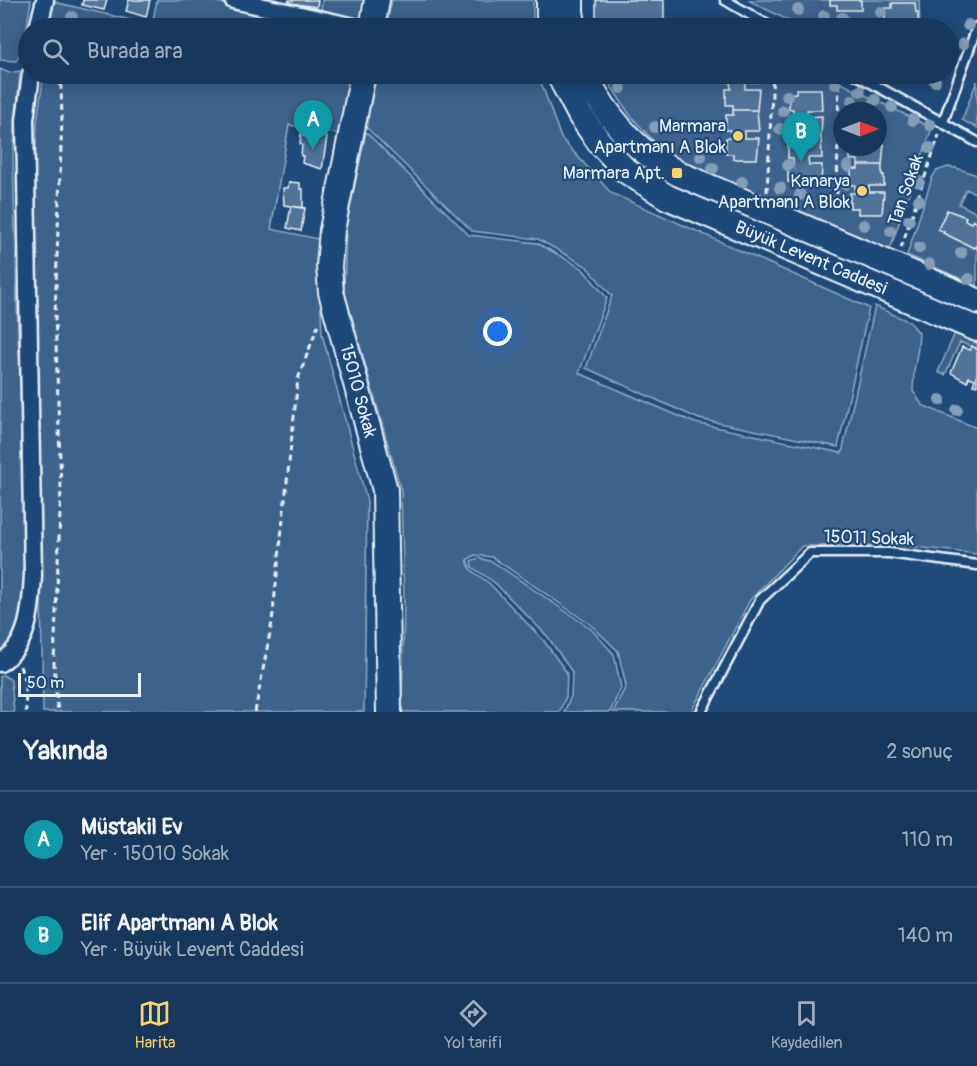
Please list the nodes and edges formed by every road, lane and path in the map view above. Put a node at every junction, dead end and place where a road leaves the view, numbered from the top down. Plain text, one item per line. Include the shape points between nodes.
1 (45, 0) edge
2 (233, 0) edge
3 (377, 0) edge
4 (549, 0) edge
5 (571, 0) edge
6 (725, 0) edge
7 (279, 5) edge
8 (40, 18) edge
9 (324, 18) edge
10 (374, 18) edge
11 (549, 18) edge
12 (572, 18) edge
13 (756, 18) edge
14 (977, 27) edge
15 (959, 77) edge
16 (30, 84) edge
17 (60, 84) edge
18 (361, 84) edge
19 (564, 84) edge
20 (590, 84) edge
21 (773, 84) edge
22 (839, 84) edge
23 (873, 84) edge
24 (957, 84) edge
25 (943, 122) junction
26 (977, 142) edge
27 (768, 177) dead end
28 (837, 194) dead end
29 (894, 267) junction
30 (977, 301) edge
31 (318, 324) dead end
32 (977, 329) edge
33 (977, 565) edge
34 (15, 650) junction
35 (0, 663) edge
36 (26, 712) edge
37 (59, 712) edge
38 (255, 712) edge
39 (389, 712) edge
40 (701, 712) edge

1 - 8 street
2 - 7 street
3 - 10 street
4 - 11 street
5 - 12 street
6 - 13 lane
7 - 9 street
14 - 15 lane
16 - 34 street via 25,120 33,575 27,628
17 - 37 path via 55,314 61,488 54,663
18 - 39 street, 15010 Sokak via 332,230 329,267 331,292 385,490
19 - 32 street, Büyük Levent Caddesi via 579,115 600,143 626,171 667,197
20 - 29 street, Büyük Levent Caddesi via 620,128 648,154 677,173
21 - 27 path
22 - 28 path
23 - 25 lane
24 - 25 lane
25 - 26 lane
25 - 29 path, Tan Sokak
29 - 30 street, Büyük Levent Caddesi
31 - 38 path via 298,379 272,622
33 - 40 lane, 15011 Sokak via 889,553 810,553 760,600
34 - 35 street
34 - 36 path via 25,682

